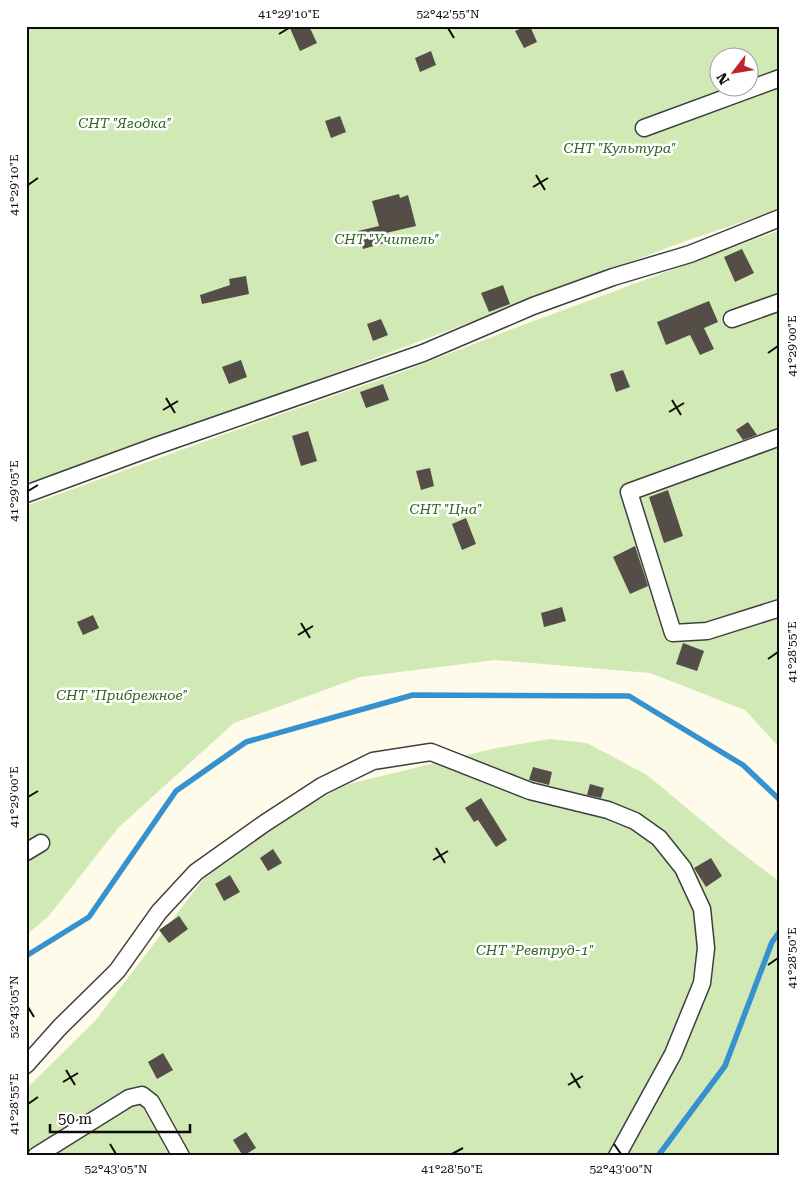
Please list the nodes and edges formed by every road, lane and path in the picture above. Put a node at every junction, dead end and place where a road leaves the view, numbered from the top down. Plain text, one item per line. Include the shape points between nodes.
1 (780, 78) edge
2 (644, 128) dead end
3 (780, 218) edge
4 (780, 302) edge
5 (732, 319) dead end
6 (780, 437) edge
7 (26, 494) edge
8 (780, 608) edge
9 (41, 843) dead end
10 (26, 852) edge
11 (26, 1065) edge
12 (36, 1156) edge
13 (181, 1156) edge
14 (617, 1156) edge

1 - 2 street
3 - 7 street via 690,254 532,306 423,353
4 - 5 street
6 - 8 street via 629,492 673,633 707,631
9 - 10 street
11 - 14 street via 118,971 159,912 196,872 322,786 372,761 431,752 530,791 608,810 635,821 659,838 682,868 702,909 706,948 702,983 673,1054
12 - 13 street via 129,1098 142,1095 151,1102

